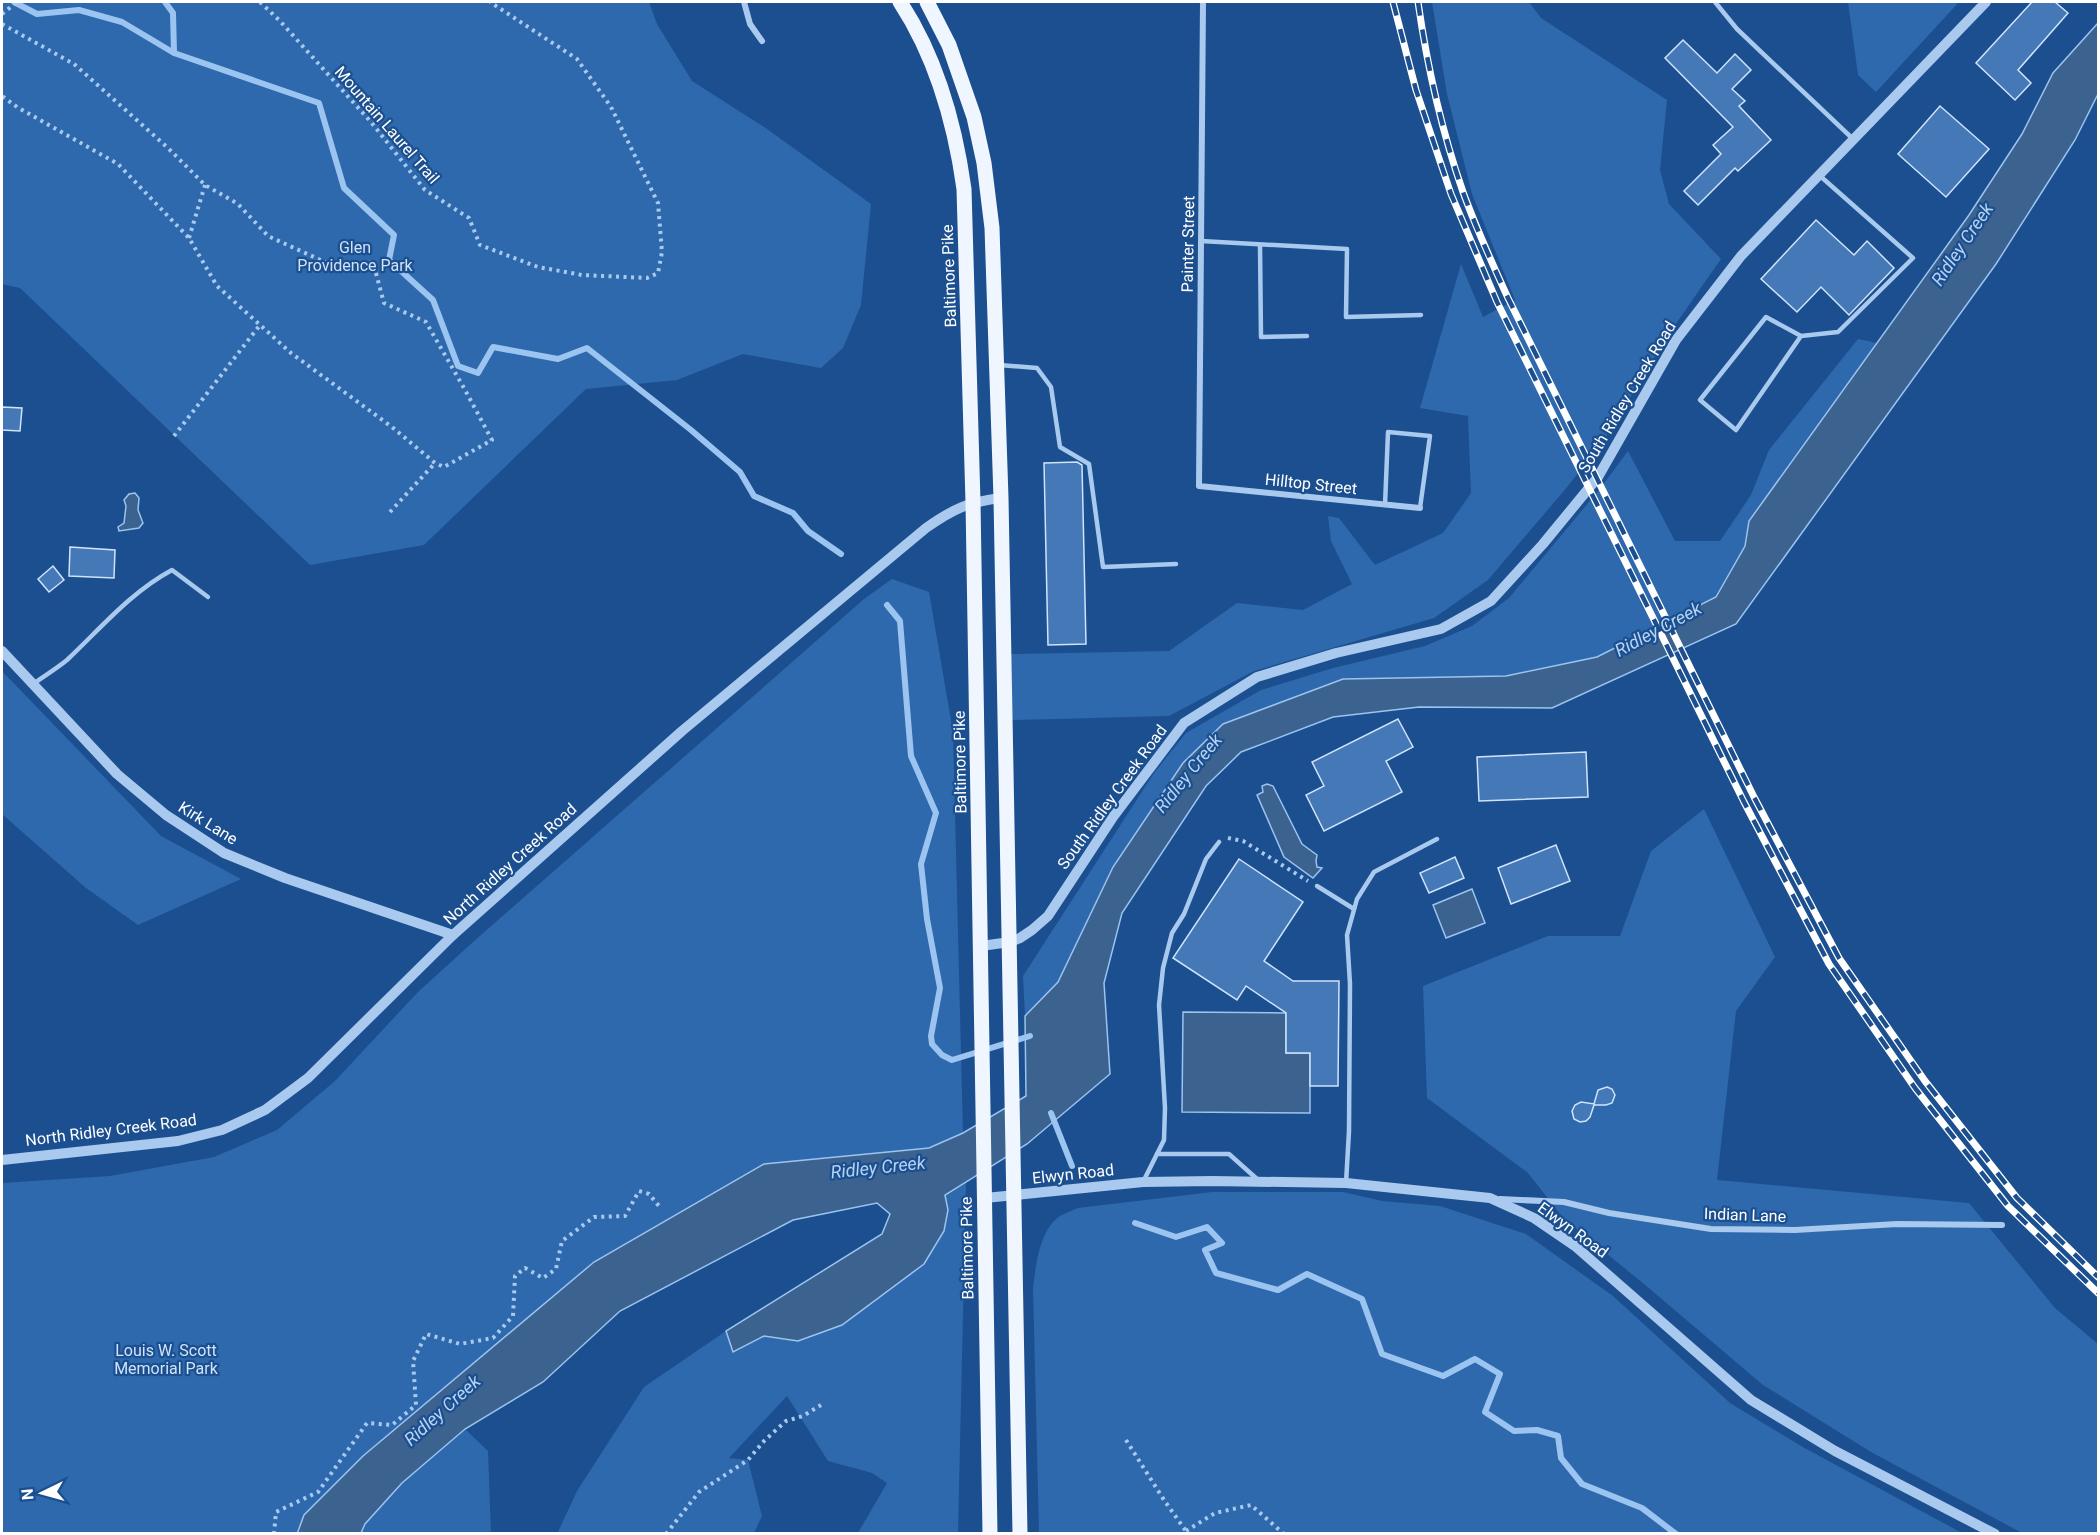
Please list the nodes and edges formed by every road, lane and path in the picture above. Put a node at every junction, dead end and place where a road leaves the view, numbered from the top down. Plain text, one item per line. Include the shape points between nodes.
1 (17, 2) edge
2 (260, 2) edge
3 (490, 2) edge
4 (744, 2) edge
5 (900, 2) edge
6 (927, 2) edge
7 (1203, 2) edge
8 (1715, 2) edge
9 (1986, 2) edge
10 (2, 14) edge
11 (2, 24) edge
12 (762, 41) dead end
13 (2, 96) edge
14 (1853, 139) junction
15 (1818, 175) junction
16 (205, 185) junction
17 (189, 238) junction
18 (1201, 242) junction
19 (1260, 245) junction
20 (1421, 315) dead end
21 (260, 325) junction
22 (1307, 336) dead end
23 (1801, 336) junction
24 (997, 365) junction
25 (174, 436) dead end
26 (435, 464) junction
27 (1199, 486) joint
28 (1001, 498) junction
29 (973, 502) junction
30 (1385, 505) junction
31 (1420, 508) joint
32 (390, 512) dead end
33 (1176, 564) dead end
34 (208, 597) dead end
35 (2, 651) edge
36 (33, 684) junction
37 (1437, 839) dead end
38 (1219, 842) joint
39 (1317, 886) joint
40 (1354, 909) junction
41 (453, 935) junction
42 (1010, 942) junction
43 (981, 946) junction
44 (1157, 1154) junction
45 (2, 1160) edge
46 (1143, 1182) junction
47 (1260, 1182) junction
48 (1346, 1183) junction
49 (1014, 1195) junction
50 (985, 1198) junction
51 (1490, 1198) junction
52 (659, 1206) dead end
53 (2002, 1225) dead end
54 (821, 1405) dead end
55 (1126, 1440) dead end
56 (1187, 1532) edge
57 (274, 1533) edge
58 (666, 1533) edge
59 (990, 1533) edge
60 (1020, 1533) edge
61 (1284, 1533) edge
62 (1995, 1533) edge

1 - 10 path
2 - 3 path, Mountain Laurel Trail via 371,122 425,190 469,218 480,246 538,267 582,275 647,278 658,273 662,252 658,203 611,107 577,59
4 - 12 street via 750,24
5 - 29 main road, Baltimore Pike via 936,76 961,166
6 - 24 main road via 958,68 984,163 992,228
7 - 18 street, Painter Street
8 - 14 lane via 1737,29
9 - 14 street, South Ridley Creek Road
11 - 16 path via 74,64
13 - 17 path via 118,164
14 - 15 street, South Ridley Creek Road
15 - 23 lane via 1913,258 1838,332
15 - 42 street, South Ridley Creek Road via 1741,256 1683,331 1598,477 1491,601 1441,629 1335,653 1257,677 1184,723 1113,817 1048,916
16 - 17 path
16 - 26 path via 238,204 268,236 278,241 327,263 373,262 384,303 426,322 492,440 444,467
17 - 21 path via 217,286
18 - 19 lane
18 - 27 street, Painter Street
19 - 20 lane via 1347,249 1346,317
19 - 22 lane via 1261,337
21 - 25 path
21 - 26 path
23 - 23 lane via 1736,430 1700,400 1766,317
24 - 28 main road
24 - 33 lane via 1037,368 1050,387 1060,447 1089,464 1102,567
26 - 32 path
27 - 30 street, Hilltop Street
28 - 29 street, North Ridley Creek Road
28 - 42 main road
29 - 41 street, North Ridley Creek Road via 926,528 682,731
29 - 43 main road, Baltimore Pike
30 - 31 street, Hilltop Street
30 - 31 lane via 1388,432 1430,436
34 - 36 lane via 172,570 129,600 65,661
35 - 36 street, Kirk Lane
36 - 41 street, Kirk Lane via 117,774 166,814 224,853
37 - 40 lane via 1374,872
38 - 39 path via 1229,838 1243,841
38 - 44 lane via 1206,860 1172,933 1163,968 1159,1005 1164,1140
39 - 40 lane
40 - 48 lane via 1347,935 1350,995
41 - 45 street, North Ridley Creek Road via 308,1078 266,1110 222,1130 178,1141
42 - 43 street, South Ridley Creek Road
42 - 49 main road
43 - 50 main road, Baltimore Pike
44 - 46 lane
44 - 47 lane via 1229,1154
46 - 47 street, Elwyn Road
46 - 49 street, Elwyn Road
47 - 48 street, Elwyn Road
48 - 51 street, Elwyn Road
49 - 50 street, Elwyn Road
49 - 60 main road
50 - 59 main road, Baltimore Pike
51 - 53 street, Indian Lane via 1564,1202 1711,1229
51 - 62 street, Elwyn Road via 1534,1218 1575,1246 1751,1400 1835,1451
52 - 57 path via 649,1194 639,1191 625,1216 594,1217 562,1241 556,1269 543,1278 525,1268 515,1276 513,1316 493,1338 460,1344 426,1334 413,1361 416,1405 392,1425 367,1423 318,1492 276,1512
54 - 58 path via 786,1421 748,1460 699,1492
55 - 56 path
56 - 61 path via 1215,1513 1251,1505

